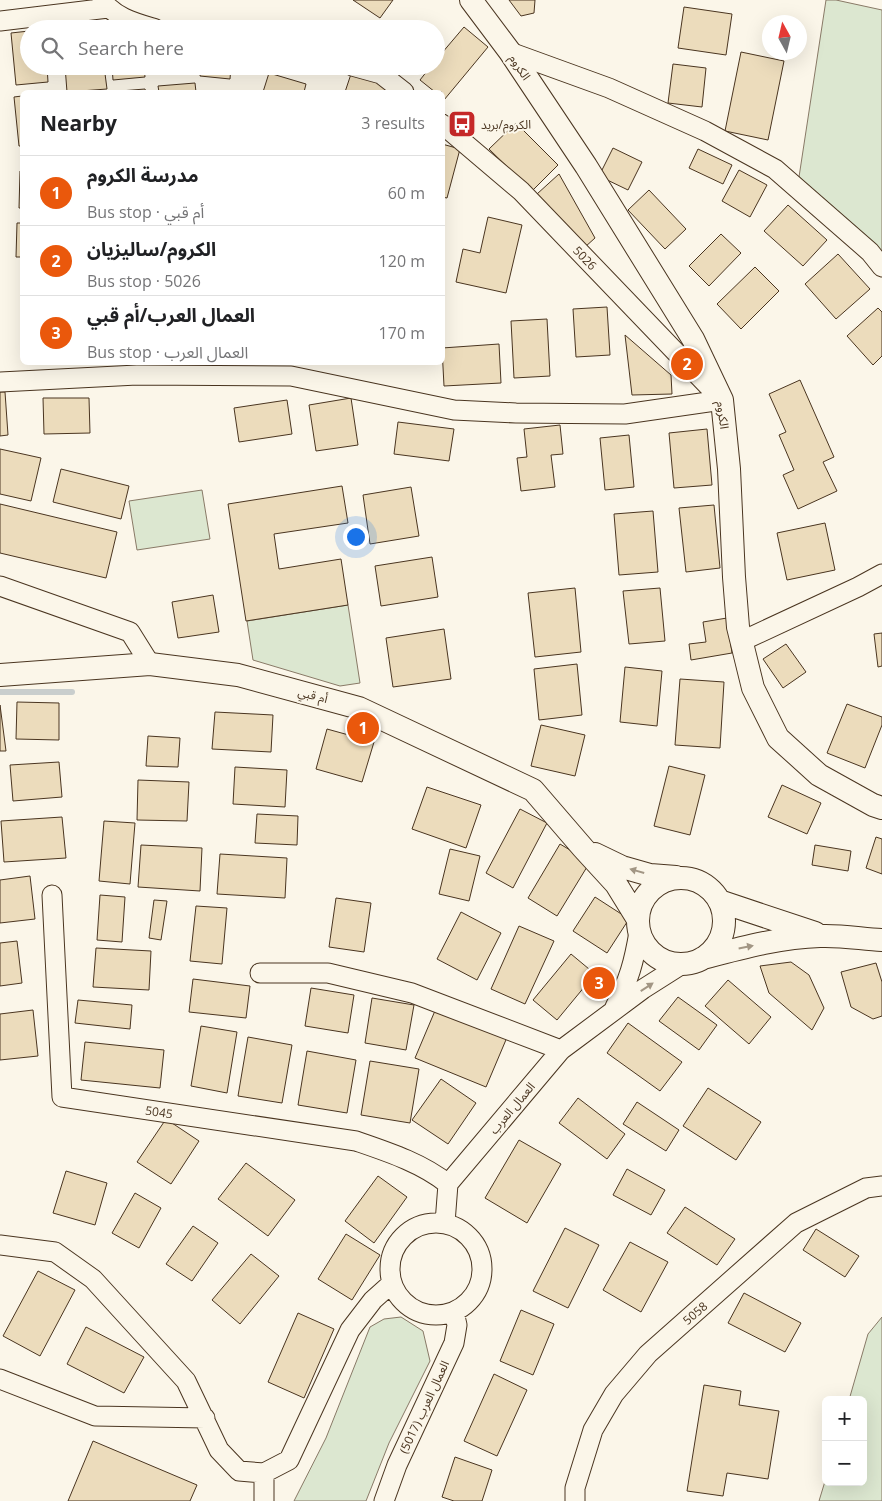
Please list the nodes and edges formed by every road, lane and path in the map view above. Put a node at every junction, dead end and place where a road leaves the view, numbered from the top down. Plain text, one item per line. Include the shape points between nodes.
1 (471, 0) edge
2 (105, 4) edge
3 (128, 20) edge
4 (0, 22) edge
5 (510, 52) junction
6 (382, 75) edge
7 (401, 90) edge
8 (445, 127) edge
9 (882, 267) edge
10 (0, 382) edge
11 (722, 400) junction
12 (882, 574) edge
13 (0, 586) edge
14 (742, 641) junction
15 (150, 664) junction
16 (0, 675) edge
17 (882, 808) edge
18 (583, 848) junction
19 (685, 878) junction
20 (52, 894) dead end
21 (719, 900) junction
22 (638, 925) junction
23 (823, 935) junction
24 (882, 940) edge
25 (692, 962) junction
26 (260, 973) dead end
27 (612, 1013) junction
28 (561, 1050) junction
29 (448, 1184) junction
30 (882, 1186) edge
31 (445, 1223) junction
32 (0, 1245) edge
33 (392, 1283) junction
34 (454, 1312) junction
35 (0, 1379) edge
36 (205, 1418) junction
37 (264, 1474) junction
38 (264, 1501) edge
39 (384, 1501) edge
40 (575, 1501) edge

1 - 5 street, الكروم
2 - 3 street
2 - 4 street
5 - 9 street via 609,88 705,131 775,169 870,252
5 - 11 street, الكروم via 586,166 693,339
6 - 7 street
8 - 11 street, 5026 via 521,191
10 - 11 street via 138,375 291,376 454,410 516,413 625,414
11 - 14 street, الكروم via 738,627
12 - 14 street
13 - 15 street via 130,632
14 - 17 street, الكروم via 753,688 778,738 819,776
15 - 16 street, أم قبي
15 - 18 street, أم قبي via 238,675 360,708 533,790
19 -> 18 street, أم قبي via 650,875
18 - 22 street, أم قبي via 616,884
19 - 21 street via 699,881
19 - 22 street via 668,879 653,888 642,901
20 - 29 street, 5045 via 62,1097 356,1141 394,1154 438,1175
21 - 23 street, العمال العرب
21 - 25 street via 724,923 722,934 709,954
22 - 25 street via 644,943 661,959 672,963
22 - 27 street, العمال العرب via 635,960
23 - 24 street, العمال العرب
25 -> 23 street, العمال العرب via 758,944
27 -> 25 street, العمال العرب via 643,989
26 - 28 street via 328,973 412,993
27 - 28 street, العمال العرب
28 - 29 street, العمال العرب
29 - 31 street
30 - 40 street, 5058 via 866,1188 796,1224 648,1354 614,1394 592,1430 575,1488
31 - 33 street via 430,1223 404,1235 391,1257
31 - 34 street via 456,1227 475,1242 483,1264 479,1288 464,1306
32 - 36 street via 55,1252 93,1279 186,1381
33 - 34 street via 403,1301 416,1310 432,1315
33 - 37 street via 373,1300 350,1330 289,1460
34 - 39 street, العمال العرب (5017) via 457,1325 454,1343 397,1465
35 - 36 street via 95,1416
36 - 37 street via 219,1450 239,1471
37 - 38 street

